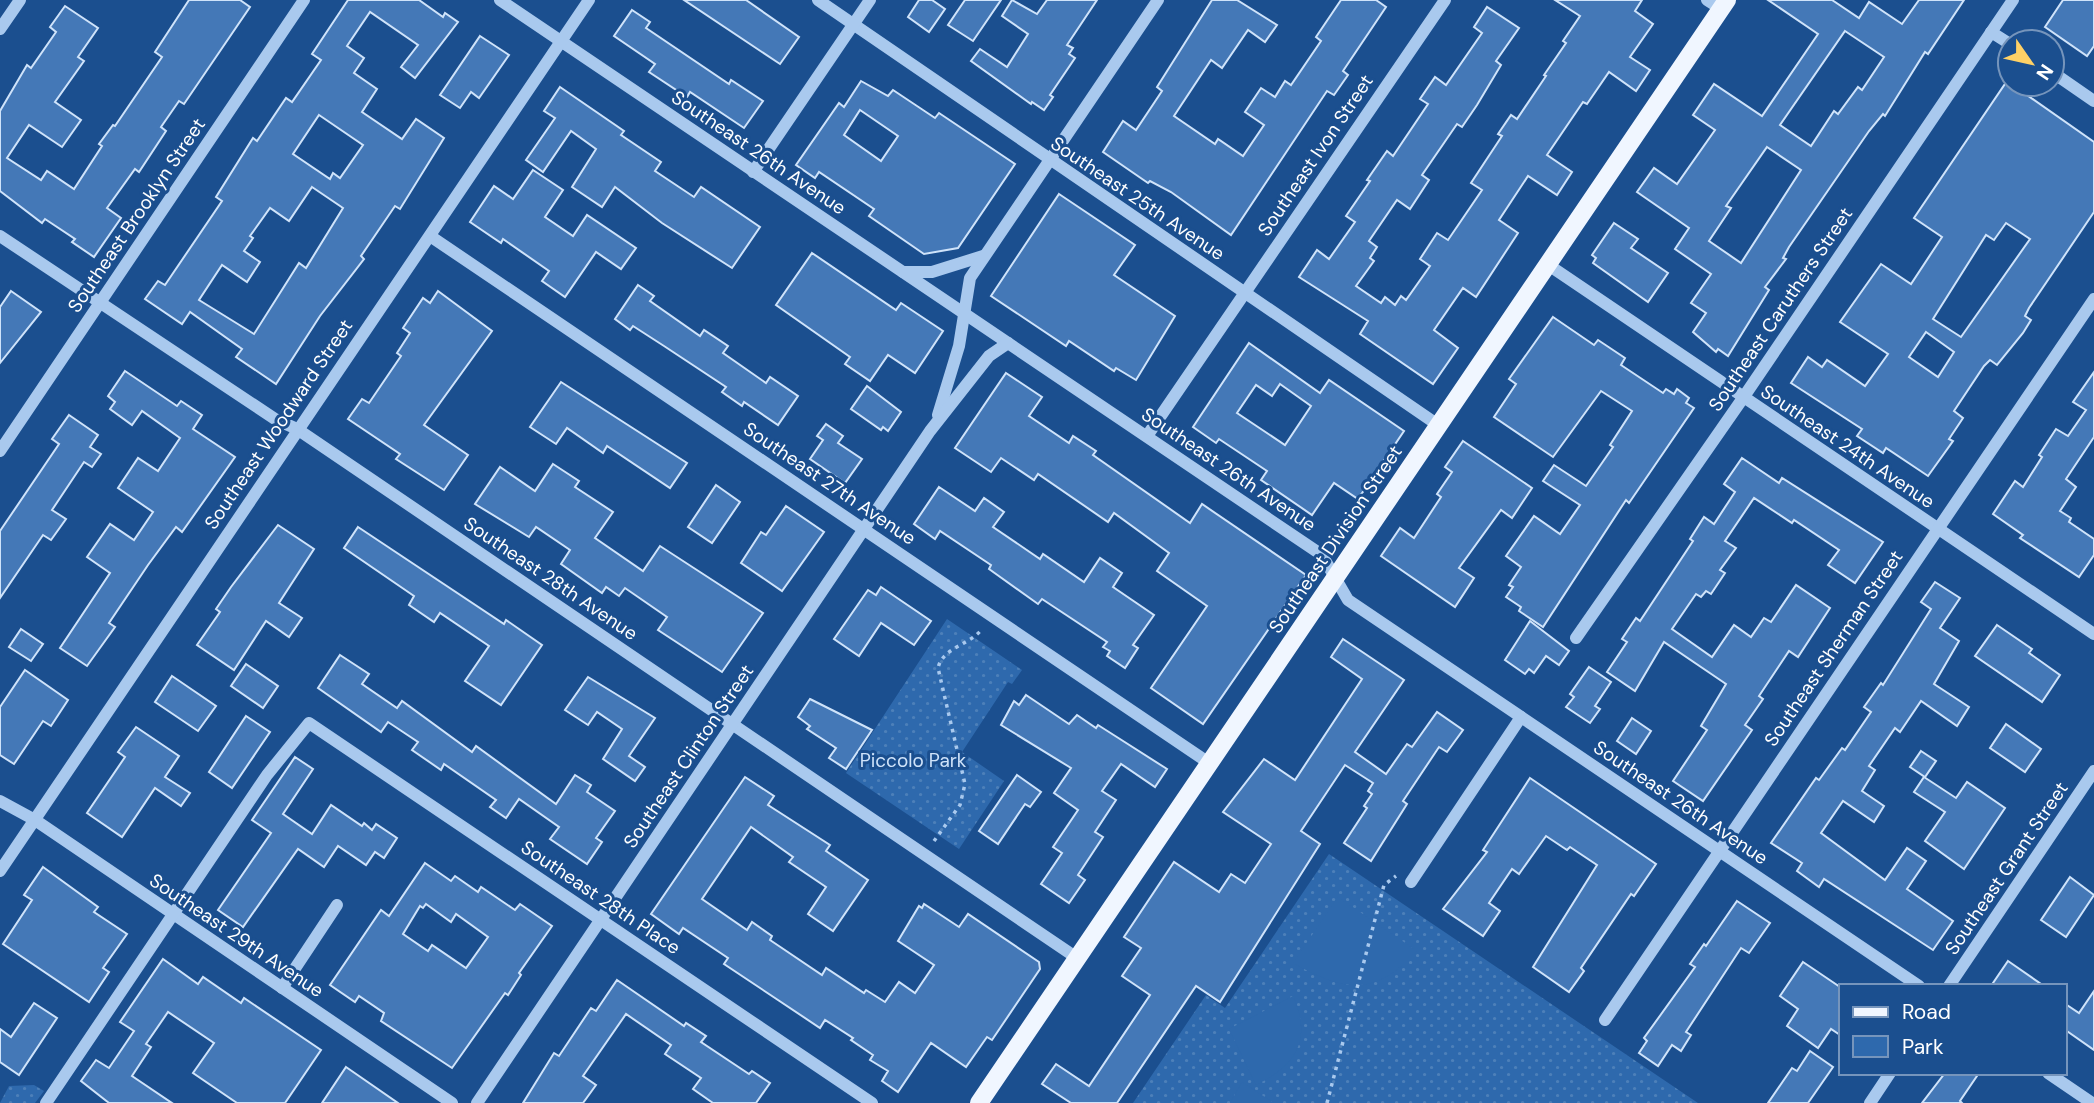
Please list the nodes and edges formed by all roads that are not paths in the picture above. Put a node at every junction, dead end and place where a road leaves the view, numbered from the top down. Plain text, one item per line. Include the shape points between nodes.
1 (20, 0) edge
2 (304, 0) edge
3 (500, 0) edge
4 (589, 0) edge
5 (818, 0) edge
6 (870, 0) edge
7 (1158, 0) edge
8 (1445, 0) edge
9 (2012, 0) edge
10 (1719, 3) edge
11 (854, 24) junction
12 (0, 29) edge
13 (1991, 32) junction
14 (1996, 35) edge
15 (561, 41) junction
16 (2066, 82) edge
17 (2094, 101) edge
18 (1049, 160) junction
19 (753, 172) junction
20 (0, 236) edge
21 (430, 236) junction
22 (983, 256) junction
23 (1547, 264) junction
24 (902, 272) junction
25 (1244, 293) junction
26 (2094, 299) edge
27 (100, 302) junction
28 (963, 314) junction
29 (1008, 343) junction
30 (1743, 398) junction
31 (1438, 425) junction
32 (297, 429) junction
33 (930, 431) junction
34 (1147, 436) junction
35 (0, 451) edge
36 (863, 529) junction
37 (1937, 529) junction
38 (1335, 577) junction
39 (2094, 635) edge
40 (1576, 638) dead end
41 (1521, 717) junction
42 (733, 724) junction
43 (1209, 763) junction
44 (2094, 771) edge
45 (0, 802) edge
46 (34, 820) junction
47 (1720, 850) junction
48 (0, 871) edge
49 (1411, 882) dead end
50 (337, 905) dead end
51 (173, 915) junction
52 (601, 920) junction
53 (1077, 958) junction
54 (1916, 984) edge
55 (1951, 984) edge
56 (282, 988) junction
57 (1605, 1020) dead end
58 (1889, 1075) edge
59 (2051, 1075) edge
60 (46, 1103) edge
61 (452, 1103) edge
62 (477, 1103) edge
63 (872, 1103) edge
64 (979, 1103) edge
65 (1870, 1103) edge
66 (2092, 1103) edge

1 - 12 street
2 - 27 street, Southeast Brooklyn Street
3 - 15 street, Southeast 26th Avenue
4 - 15 street, Southeast Woodward Street
5 - 11 street, Southeast 25th Avenue
6 - 11 street
7 - 18 street, Southeast Clinton Street
8 - 25 street, Southeast Ivon Street
9 - 13 street, Southeast Caruthers Street
10 - 23 main road, Southeast Division Street
11 - 18 street, Southeast 25th Avenue
11 - 19 street
13 - 14 street
13 - 30 street, Southeast Caruthers Street
15 - 19 street, Southeast 26th Avenue
15 - 21 street, Southeast Woodward Street
16 - 17 street
18 - 22 street, Southeast Clinton Street
18 - 25 street, Southeast 25th Avenue
19 - 24 street, Southeast 26th Avenue
20 - 27 street, Southeast 28th Avenue
21 - 32 street, Southeast Woodward Street
21 - 36 street, Southeast 27th Avenue
22 - 24 street via 932,272
22 - 28 street, Southeast Clinton Street via 970,278
23 - 30 street, Southeast 24th Avenue
23 - 31 main road, Southeast Division Street
24 - 28 street, Southeast 26th Avenue
25 - 31 street, Southeast 25th Avenue
25 - 34 street, Southeast Ivon Street
26 - 37 street, Southeast Sherman Street
27 - 32 street, Southeast 28th Avenue via 275,419
27 - 35 street, Southeast Brooklyn Street
28 - 29 street, Southeast 26th Avenue
28 - 33 street, Southeast Clinton Street via 949,384
29 - 33 street, Southeast Clinton Street via 989,356
29 - 34 street, Southeast 26th Avenue
30 - 37 street, Southeast 24th Avenue
30 - 40 street, Southeast Caruthers Street
31 - 38 main road, Southeast Division Street
32 - 42 street, Southeast 28th Avenue
32 - 46 street, Southeast Woodward Street
33 - 36 street, Southeast Clinton Street
34 - 38 street, Southeast 26th Avenue via 1322,555
36 - 42 street, Southeast Clinton Street
36 - 43 street, Southeast 27th Avenue
37 - 39 street, Southeast 24th Avenue
37 - 47 street, Southeast Sherman Street
38 - 41 street, Southeast 26th Avenue via 1348,600
38 - 43 main road, Southeast Division Street
41 - 47 street, Southeast 26th Avenue
41 - 49 street
42 - 52 street, Southeast Clinton Street
42 - 53 street, Southeast 28th Avenue
43 - 53 main road, Southeast Division Street
44 - 55 street, Southeast Grant Street
45 - 46 street, Southeast 29th Avenue
46 - 48 street, Southeast Woodward Street
46 - 51 street, Southeast 29th Avenue
47 - 54 street, Southeast 26th Avenue
47 - 57 street, Southeast Sherman Street
50 - 56 street
51 - 52 street, Southeast 28th Place via 267,775 309,723
51 - 56 street, Southeast 29th Avenue
51 - 60 street
52 - 62 street, Southeast Clinton Street
52 - 63 street, Southeast 28th Place
53 - 64 main road, Southeast Division Street
56 - 61 street, Southeast 29th Avenue
58 - 65 street
59 - 66 street

